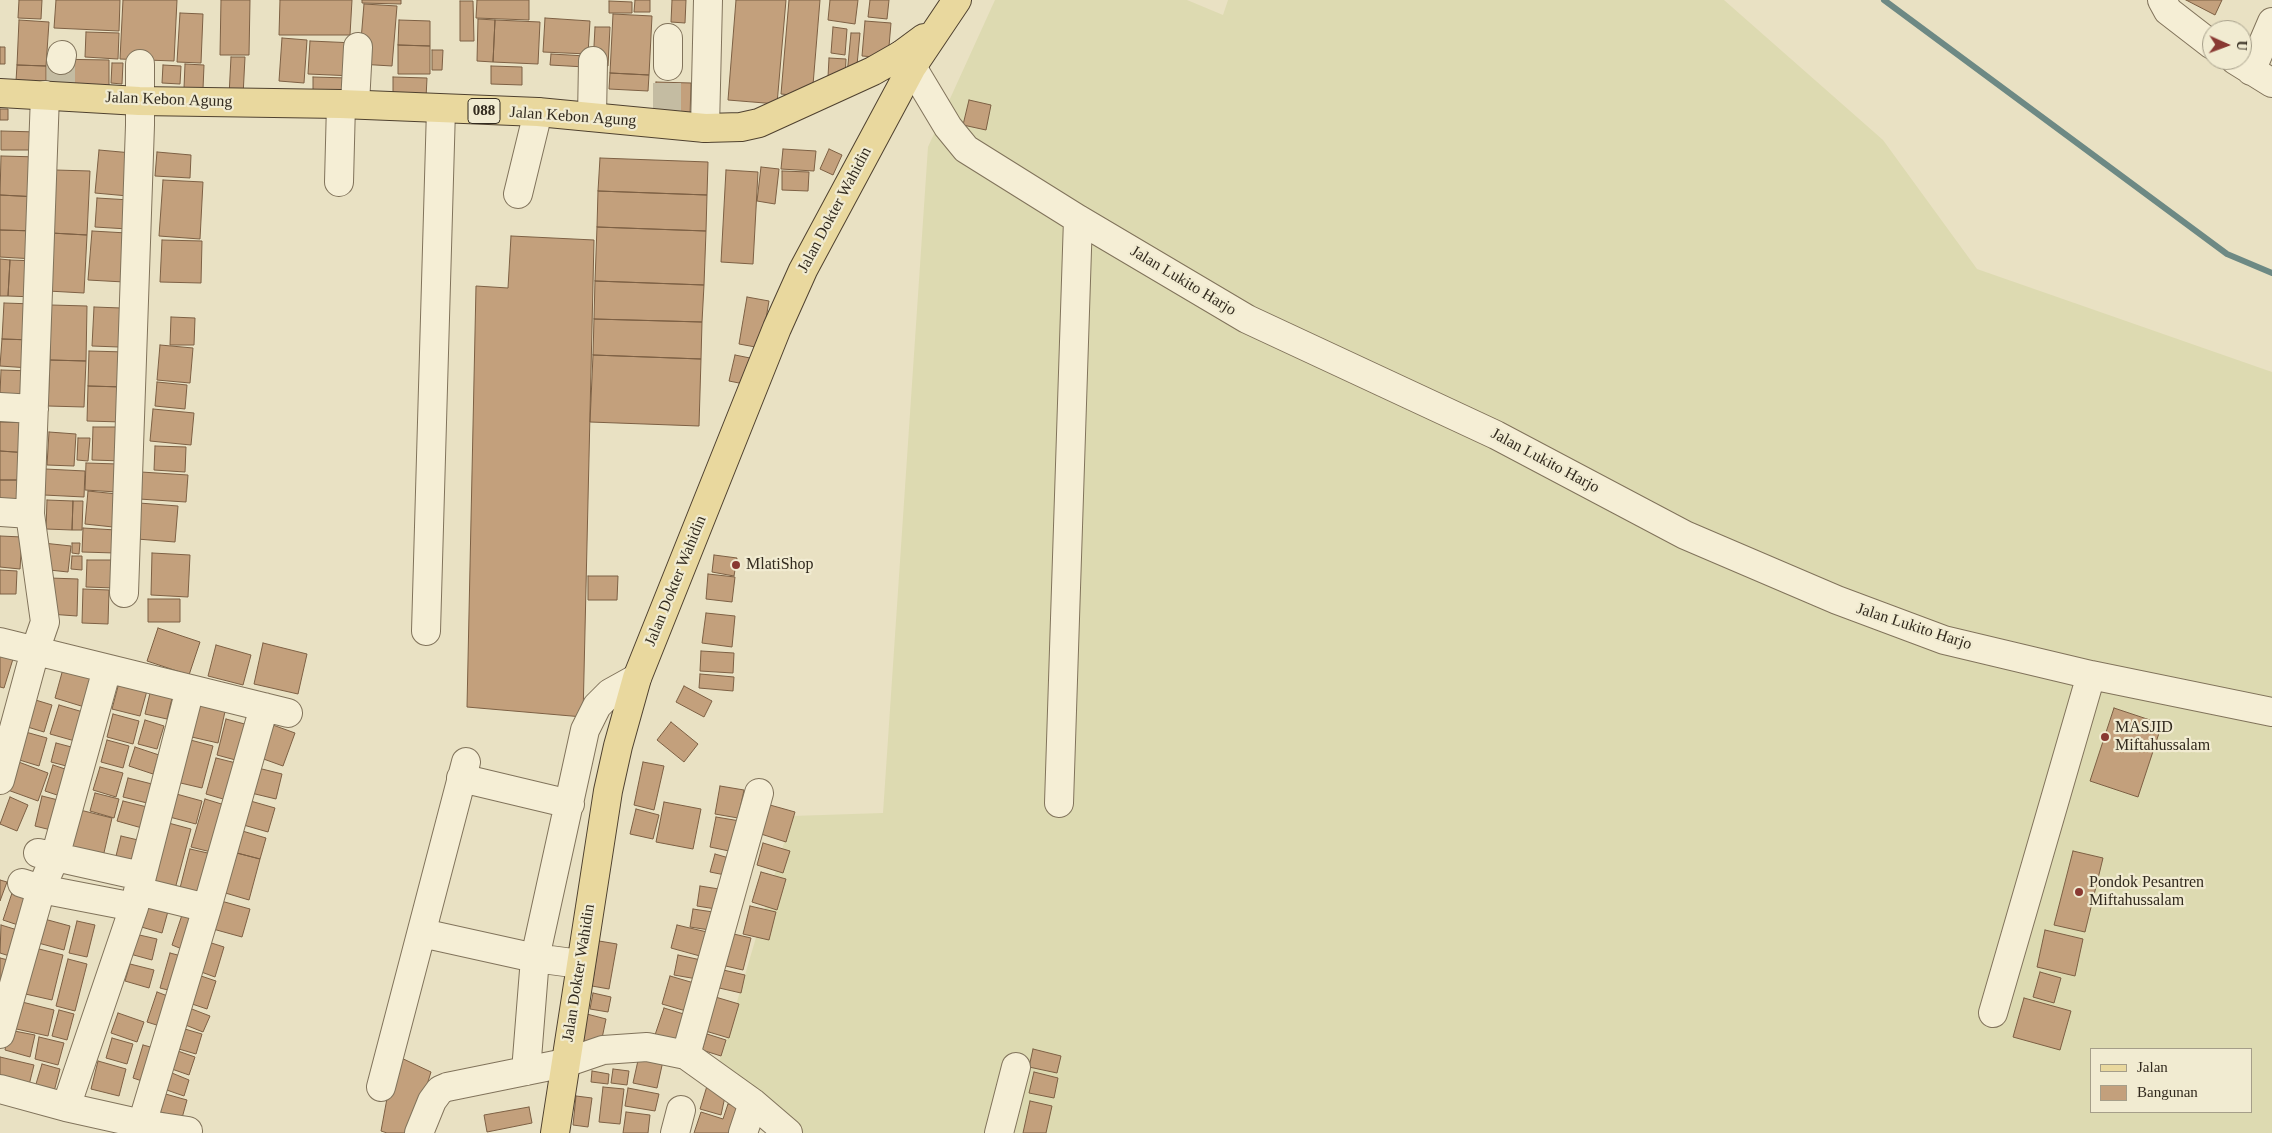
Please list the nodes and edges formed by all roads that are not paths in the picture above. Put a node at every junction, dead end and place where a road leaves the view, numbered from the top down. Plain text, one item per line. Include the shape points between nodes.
1 (708, 0) edge
2 (957, 0) edge
3 (2162, 0) edge
4 (2272, 22) edge
5 (668, 38) dead end
6 (2202, 38) edge
7 (358, 47) dead end
8 (593, 61) dead end
9 (906, 61) junction
10 (140, 64) dead end
11 (2252, 71) edge
12 (667, 75) tunnel mouth
13 (0, 93) edge
14 (56, 93) junction
15 (139, 101) junction
16 (348, 104) junction
17 (441, 109) junction
18 (538, 112) junction
19 (592, 117) junction
20 (705, 128) junction
21 (339, 182) dead end
22 (518, 194) dead end
23 (1078, 218) junction
24 (0, 407) edge
25 (34, 409) junction
26 (0, 512) edge
27 (30, 514) junction
28 (124, 593) dead end
29 (426, 631) dead end
30 (0, 642) edge
31 (35, 651) junction
32 (107, 669) junction
33 (2091, 675) junction
34 (637, 678) junction
35 (190, 689) junction
36 (2272, 712) edge
37 (0, 780) edge
38 (759, 793) dead end
39 (1059, 803) dead end
40 (570, 804) junction
41 (46, 855) junction
42 (31, 886) junction
43 (138, 891) junction
44 (207, 908) junction
45 (422, 933) junction
46 (535, 958) junction
47 (580, 964) junction
48 (1993, 1013) dead end
49 (0, 1034) edge
50 (686, 1055) junction
51 (565, 1063) junction
52 (1016, 1067) dead end
53 (526, 1071) junction
54 (381, 1087) dead end
55 (0, 1089) edge
56 (0, 1098) edge
57 (753, 1103) junction
58 (66, 1107) junction
59 (139, 1128) edge
60 (188, 1131) dead end
61 (419, 1133) edge
62 (555, 1133) edge
63 (743, 1133) edge
64 (788, 1133) edge
65 (999, 1133) edge

1 - 20 street
2 - 9 main road, Jalan Kebon Agung via 941,24
3 - 6 street via 2168,11
4 - 11 street
5 - 12 street
7 - 16 street
8 - 19 street
9 - 20 main road, Jalan Kebon Agung / 088 via 873,71 759,123
9 - 23 street, Jalan Lukito Harjo via 966,149
9 - 34 main road, Jalan Dokter Wahidin via 792,294
10 - 15 street
13 - 14 main road, Jalan Kebon Agung / 088
14 - 15 main road, Jalan Kebon Agung / 088
14 - 25 street
15 - 16 main road, Jalan Kebon Agung / 088
15 - 28 street
16 - 17 main road, Jalan Kebon Agung / 088
16 - 21 street
17 - 18 main road, Jalan Kebon Agung / 088
17 - 29 street
18 - 19 main road, Jalan Kebon Agung / 088
18 - 22 street
19 - 20 main road, Jalan Kebon Agung / 088 via 667,120
23 - 33 street, Jalan Lukito Harjo via 1247,319 1496,435 1685,535 1837,600 1944,640
23 - 39 street
24 - 25 street
25 - 27 street
26 - 27 street
27 - 31 street via 46,622
30 - 31 street
31 - 32 street
31 - 37 street
32 - 35 street
32 - 41 street
33 - 36 street, Jalan Lukito Harjo
33 - 48 street
34 - 40 street via 610,692 597,706 585,730
34 - 47 main road, Jalan Dokter Wahidin via 608,791
35 - 43 street
35 - 44 street via 276,710
38 - 50 street
40 - 45 street via 463,770
40 - 46 street
41 - 42 street
41 - 43 street
42 - 43 street
42 - 49 street
43 - 44 street
43 - 58 street
44 - 59 street
45 - 46 street
45 - 54 street
46 - 47 street
46 - 53 street
47 - 51 main road, Jalan Dokter Wahidin
50 - 51 street via 647,1047 603,1050
50 - 57 street
51 - 53 street
51 - 62 main road, Jalan Dokter Wahidin
52 - 65 street
53 - 61 street via 460,1083 440,1090
55 - 58 street
56 - 59 street
57 - 63 street
57 - 64 street
58 - 59 street
59 - 60 street

